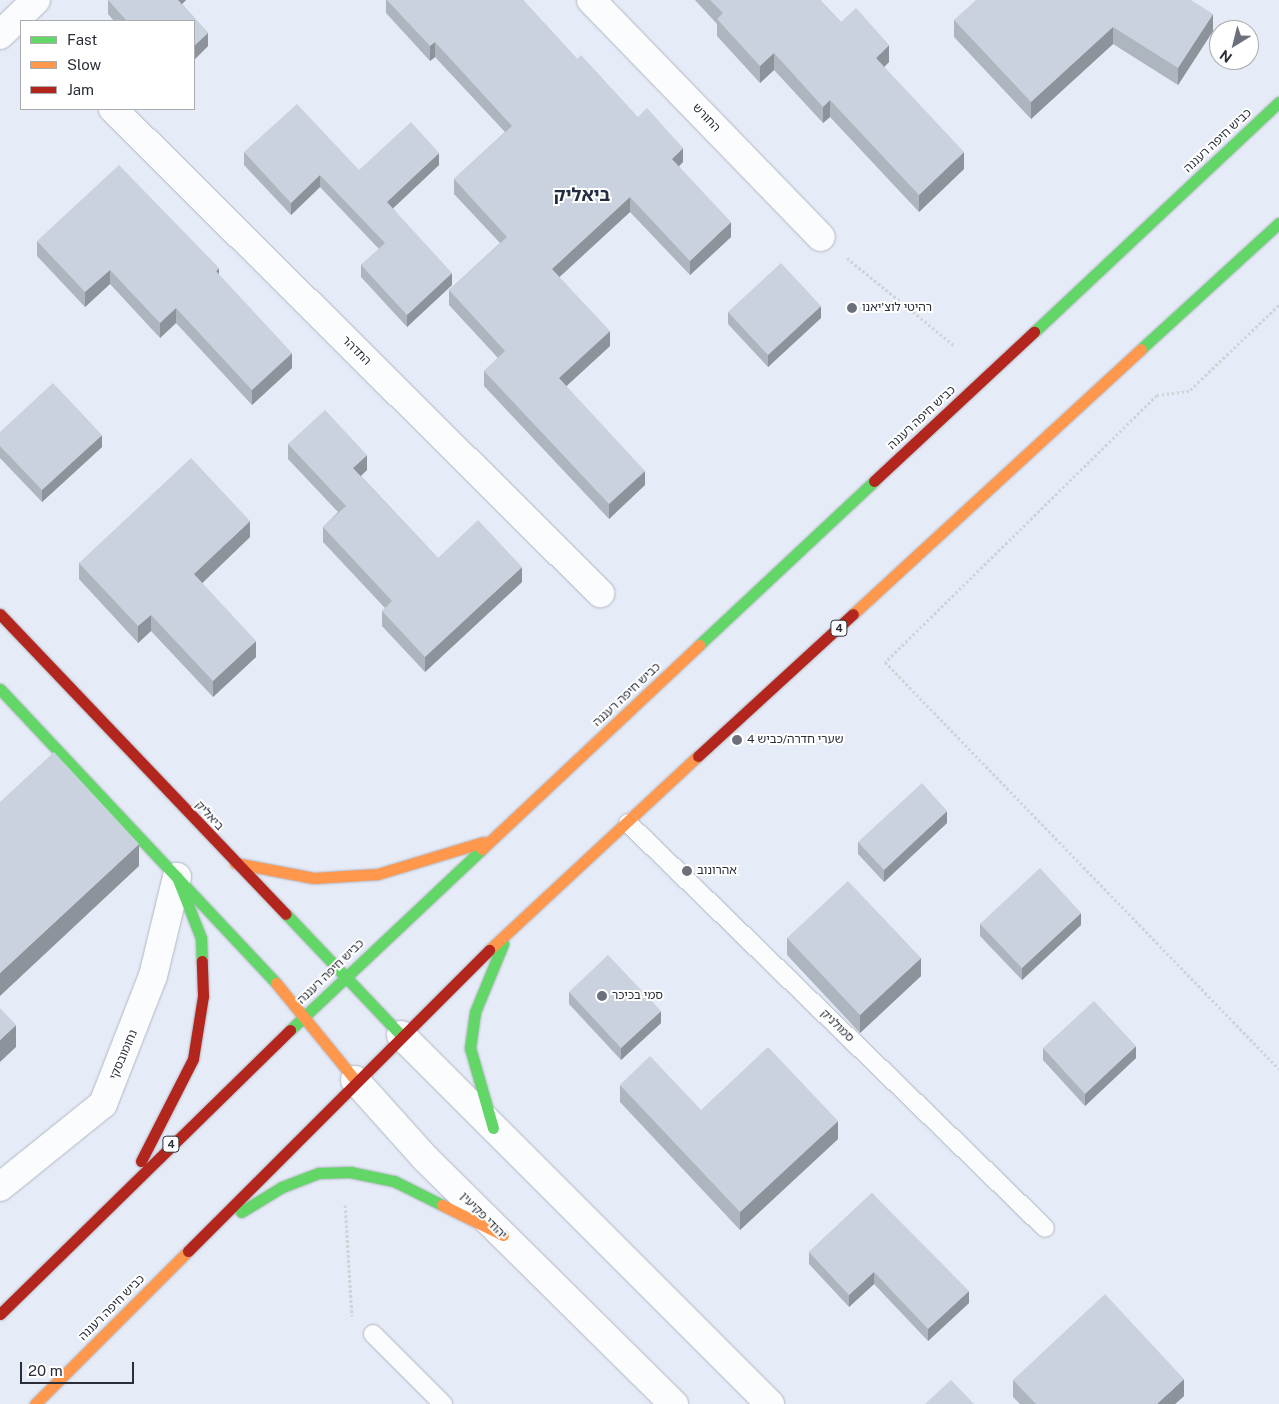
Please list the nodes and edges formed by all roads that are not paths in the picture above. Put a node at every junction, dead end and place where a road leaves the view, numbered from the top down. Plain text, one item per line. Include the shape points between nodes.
1 (591, 0) edge
2 (27, 12) edge
3 (0, 35) edge
4 (1279, 102) edge
5 (114, 110) edge
6 (1279, 223) edge
7 (821, 237) road end
8 (600, 594) dead end
9 (0, 614) edge
10 (0, 689) edge
11 (628, 823) junction
12 (496, 837) junction
13 (235, 863) junction
14 (177, 878) junction
15 (516, 923) junction
16 (345, 977) junction
17 (306, 1017) junction
18 (401, 1035) junction
19 (355, 1080) junction
20 (493, 1128) junction
21 (128, 1184) junction
22 (0, 1187) edge
23 (1045, 1228) dead end
24 (503, 1235) junction
25 (195, 1245) junction
26 (0, 1314) edge
27 (373, 1334) dead end
28 (35, 1404) edge
29 (443, 1404) edge
30 (674, 1404) edge
31 (770, 1404) edge

1 - 7 street, החורש
2 - 3 street
4 - 12 main road, כביש חיפה רעננה / 4
5 - 8 street, התדהר
6 - 11 main road, כביש חיפה רעננה / 4
9 - 13 main road, ביאליק
10 - 14 main road
11 - 15 main road, כביש חיפה רעננה / 4
11 - 23 lane, סמולניק
12 - 13 main road via 432,861 378,874 314,878
12 - 16 main road, כביש חיפה רעננה / 4
13 - 16 main road, ביאליק
14 - 17 main road
14 - 21 main road via 201,938 204,996 193,1059
14 - 22 street, נחומובסקי via 153,976 103,1104
15 - 18 main road, כביש חיפה רעננה / 4
15 - 20 main road via 487,978 475,1012 470,1048
16 - 17 main road, כביש חיפה רעננה / 4
16 - 18 main road, ביאליק
17 - 19 main road, יהודי פקיעין
17 - 21 main road, כביש חיפה רעננה / 4
18 - 19 main road, כביש חיפה רעננה / 4
18 - 20 street
19 - 24 street, יהודי פקיעין via 402,1134
19 - 25 main road, כביש חיפה רעננה / 4
20 - 31 street
21 - 26 main road, כביש חיפה רעננה / 4
24 - 25 main road via 394,1182 343,1172 319,1173 282,1187
24 - 30 street, יהודי פקיעין
25 - 28 main road, כביש חיפה רעננה / 4
27 - 29 lane

